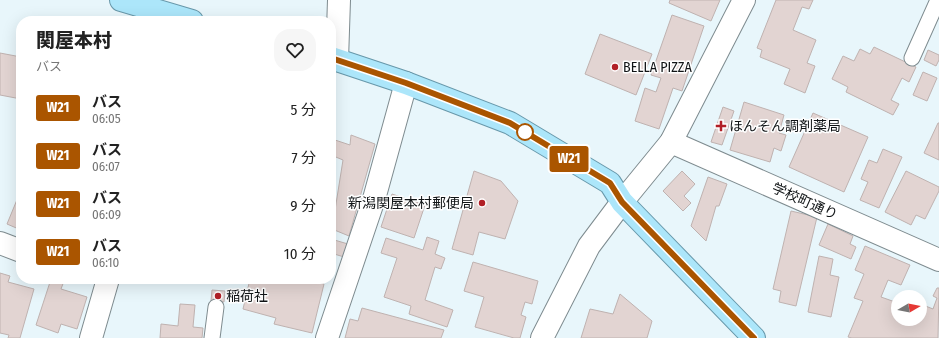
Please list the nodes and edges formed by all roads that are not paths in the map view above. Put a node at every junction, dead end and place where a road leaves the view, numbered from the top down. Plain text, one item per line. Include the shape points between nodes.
1 (121, 0) edge
2 (340, 0) edge
3 (744, 0) edge
4 (938, 0) edge
5 (175, 16) edge
6 (336, 39) edge
7 (912, 58) dead end
8 (336, 60) edge
9 (406, 83) junction
10 (671, 142) junction
11 (622, 202) junction
12 (0, 243) edge
13 (16, 249) edge
14 (939, 260) edge
15 (103, 284) edge
16 (216, 308) dead end
17 (91, 338) edge
18 (212, 338) edge
19 (327, 338) edge
20 (542, 338) edge
21 (754, 338) edge

1 - 5 highway
2 - 6 street
3 - 10 street
4 - 7 lane
8 - 9 highway
9 - 11 highway via 510,123 610,183
9 - 19 street via 374,199
10 - 11 street
10 - 14 street, 学校町通り
11 - 20 street via 589,246
11 - 21 highway
12 - 13 street
15 - 17 street
16 - 18 lane

